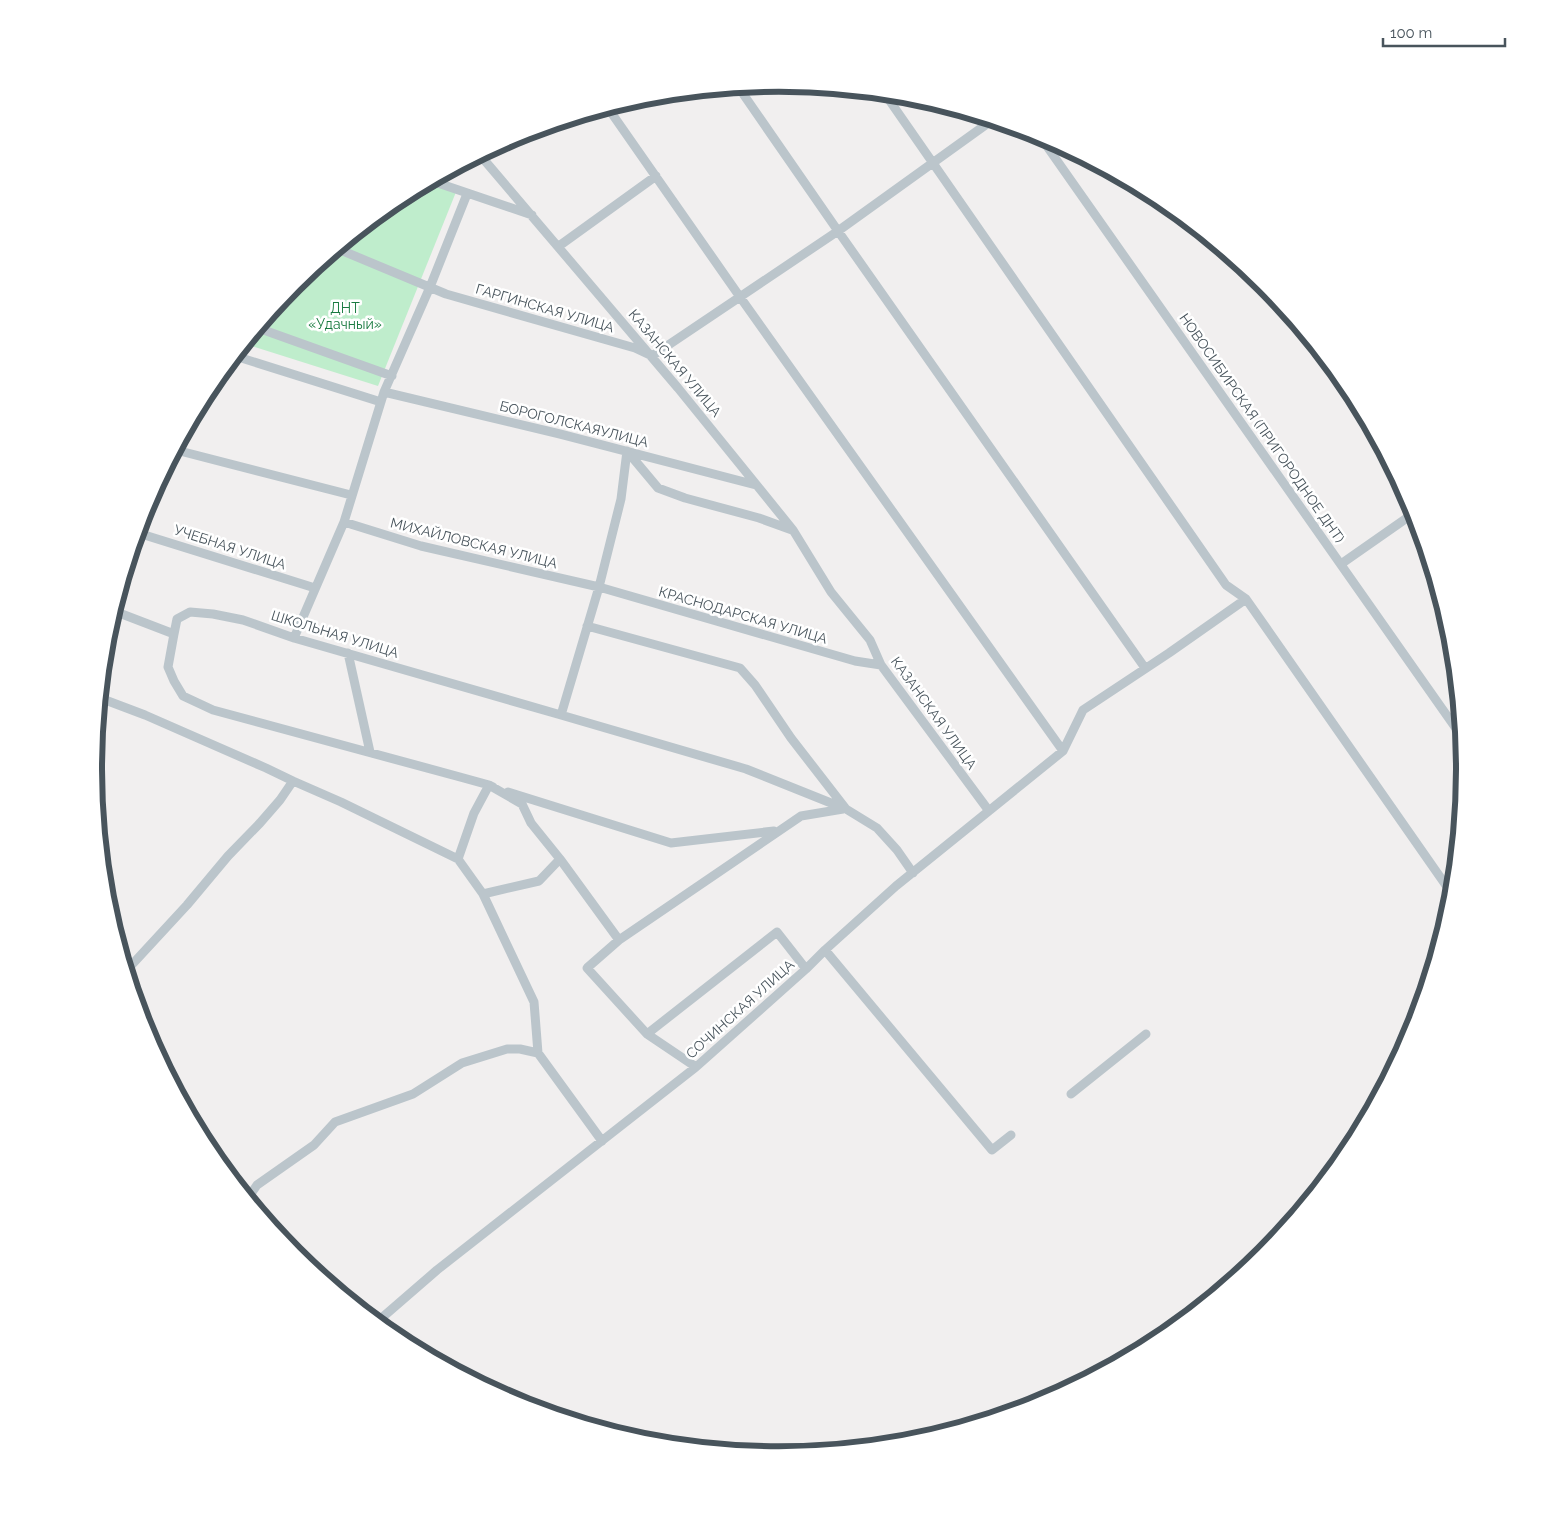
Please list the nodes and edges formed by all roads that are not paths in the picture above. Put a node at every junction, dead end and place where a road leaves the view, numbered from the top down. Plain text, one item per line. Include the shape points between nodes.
1 (743, 94) edge
2 (891, 102) edge
3 (612, 114) edge
4 (984, 124) edge
5 (1049, 149) edge
6 (484, 160) edge
7 (932, 163) junction
8 (656, 176) junction
9 (439, 184) edge
10 (467, 194) junction
11 (532, 216) junction
12 (838, 231) junction
13 (559, 246) junction
14 (344, 252) edge
15 (430, 287) junction
16 (740, 297) junction
17 (264, 330) edge
18 (652, 356) junction
19 (241, 358) edge
20 (392, 376) junction
21 (384, 392) junction
22 (381, 402) junction
23 (627, 451) junction
24 (182, 452) edge
25 (756, 485) junction
26 (351, 495) junction
27 (1407, 518) edge
28 (344, 522) junction
29 (793, 530) junction
30 (144, 535) edge
31 (1341, 564) junction
32 (599, 587) junction
33 (314, 588) junction
34 (1246, 599) junction
35 (120, 613) edge
36 (586, 626) junction
37 (174, 634) junction
38 (294, 638) junction
39 (348, 653) junction
40 (881, 665) junction
41 (1145, 668) junction
42 (106, 700) edge
43 (561, 716) junction
44 (1455, 727) edge
45 (1063, 751) junction
46 (370, 752) junction
47 (293, 781) junction
48 (489, 786) junction
49 (846, 809) junction
50 (989, 811) junction
51 (777, 831) junction
52 (458, 859) junction
53 (560, 859) junction
54 (913, 873) junction
55 (1446, 885) edge
56 (483, 894) junction
57 (619, 940) junction
58 (825, 950) junction
59 (131, 965) edge
60 (806, 969) junction
61 (647, 1034) junction
62 (1146, 1034) dead end
63 (538, 1053) junction
64 (696, 1067) junction
65 (1071, 1094) dead end
66 (1012, 1135) dead end
67 (602, 1141) junction
68 (251, 1193) edge
69 (382, 1317) edge

1 - 12 street
2 - 7 street
3 - 8 street
4 - 7 street
5 - 31 street, НОВОСИБИРСКАЯ (ПРИГОРОДНОЕ ДНТ)
6 - 11 street, КАЗАНСКАЯ УЛИЦА
7 - 12 street
7 - 34 street via 1226,585
8 - 13 street
8 - 16 street
9 - 10 street
10 - 11 street
10 - 15 street
11 - 13 street, КАЗАНСКАЯ УЛИЦА
12 - 16 street
12 - 41 street
13 - 18 street, КАЗАНСКАЯ УЛИЦА
14 - 15 street, ГАРГИНСКАЯ УЛИЦА
15 - 18 street, ГАРГИНСКАЯ УЛИЦА via 635,348
15 - 20 street
16 - 18 street
16 - 45 street
17 - 20 street
18 - 25 street, КАЗАНСКАЯ УЛИЦА
19 - 22 street
20 - 21 street
21 - 22 street
21 - 23 street, БОРОГОЛСКАЯУЛИЦА
22 - 26 street
23 - 25 street, БОРОГОЛСКАЯУЛИЦА
23 - 29 street via 658,488
23 - 32 street via 622,499
24 - 26 street
25 - 29 street, КАЗАНСКАЯ УЛИЦА
26 - 28 street
27 - 31 street
28 - 32 street, МИХАЙЛОВСКАЯ УЛИЦА via 421,546
28 - 33 street
29 - 40 street, КАЗАНСКАЯ УЛИЦА via 831,592 870,640
30 - 33 street, УЧЕБНАЯ УЛИЦА
31 - 44 street, НОВОСИБИРСКАЯ (ПРИГОРОДНОЕ ДНТ)
32 - 36 street
32 - 40 street, КРАСНОДАРСКАЯ УЛИЦА via 855,661
33 - 38 street
34 - 41 street
34 - 55 street
35 - 37 street
36 - 43 street
36 - 49 street via 740,668
37 - 38 street, ШКОЛЬНАЯ УЛИЦА via 177,619 190,612 243,620
37 - 46 street via 168,667 183,696 212,710
38 - 39 street, ШКОЛЬНАЯ УЛИЦА
39 - 43 street, ШКОЛЬНАЯ УЛИЦА
39 - 46 street
40 - 50 street, КАЗАНСКАЯ УЛИЦА
41 - 45 street via 1083,710
42 - 47 street
43 - 49 street, ШКОЛЬНАЯ УЛИЦА via 746,769
45 - 50 street
46 - 48 street
47 - 52 street
47 - 59 street via 260,823
48 - 51 street via 672,843
48 - 52 street via 474,813
48 - 53 street via 522,804 531,823
49 - 51 street via 801,816
49 - 54 street via 877,828
50 - 54 street
51 - 57 street
52 - 56 street
53 - 56 street via 539,881
53 - 57 street
54 - 58 street
56 - 63 street via 534,1002
57 - 61 street via 587,968
58 - 60 street
58 - 66 street via 992,1150
60 - 61 street, СОЧИНСКАЯ УЛИЦА via 777,932
60 - 64 street, СОЧИНСКАЯ УЛИЦА
61 - 64 street
62 - 65 street
63 - 67 street
63 - 68 street via 507,1049 462,1063 413,1094 335,1122 314,1145 257,1185
64 - 67 street, СОЧИНСКАЯ УЛИЦА
67 - 69 street, СОЧИНСКАЯ УЛИЦА via 436,1270

